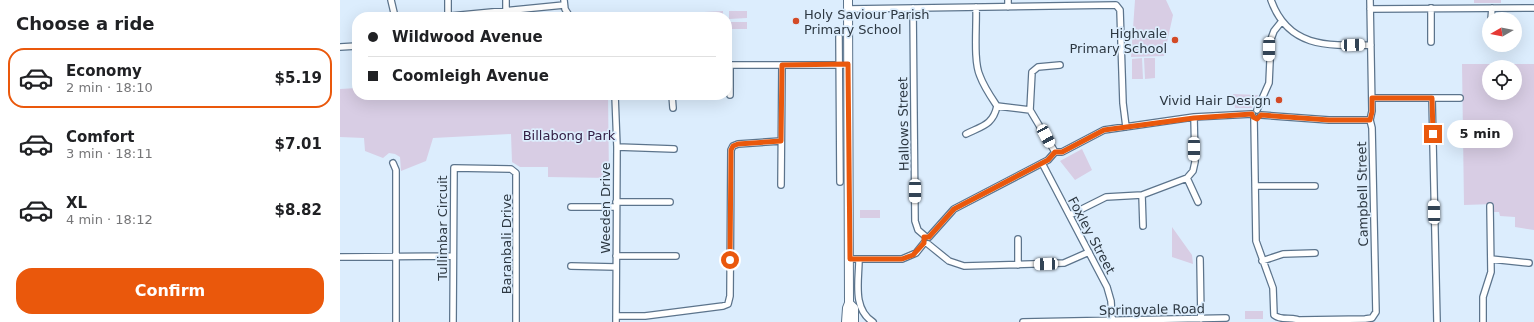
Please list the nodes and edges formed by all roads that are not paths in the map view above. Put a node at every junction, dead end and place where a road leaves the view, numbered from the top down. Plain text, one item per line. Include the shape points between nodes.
1 (391, 0) edge
2 (448, 0) edge
3 (506, 0) edge
4 (1008, 0) edge
5 (1271, 0) edge
6 (1370, 0) edge
7 (564, 2) edge
8 (848, 4) edge
9 (1008, 7) junction
10 (913, 8) junction
11 (976, 8) junction
12 (1431, 8) junction
13 (1492, 8) junction
14 (1534, 8) edge
15 (1370, 9) junction
16 (506, 11) junction
17 (394, 12) edge
18 (448, 12) edge
19 (494, 12) edge
20 (568, 12) edge
21 (1492, 12) edge
22 (1282, 22) junction
23 (839, 37) dead end
24 (1431, 42) dead end
25 (1371, 45) junction
26 (352, 46) edge
27 (340, 47) edge
28 (848, 64) junction
29 (732, 65) edge
30 (782, 65) junction
31 (839, 65) junction
32 (1060, 65) dead end
33 (1372, 98) junction
34 (1432, 98) junction
35 (1460, 98) dead end
36 (615, 100) edge
37 (672, 100) edge
38 (997, 106) junction
39 (672, 108) dead end
40 (1030, 110) junction
41 (1257, 110) junction
42 (1261, 115) junction
43 (1253, 116) junction
44 (1194, 118) junction
45 (1370, 120) junction
46 (1126, 127) junction
47 (966, 134) dead end
48 (781, 141) junction
49 (617, 147) junction
50 (674, 149) dead end
51 (1055, 152) junction
52 (393, 163) dead end
53 (1042, 163) junction
54 (511, 169) joint
55 (1187, 178) junction
56 (840, 182) dead end
57 (781, 185) dead end
58 (1255, 186) junction
59 (1315, 186) dead end
60 (1142, 195) junction
61 (670, 202) dead end
62 (1198, 202) dead end
63 (616, 205) junction
64 (1490, 206) dead end
65 (571, 207) dead end
66 (1070, 215) junction
67 (1143, 226) dead end
68 (927, 236) junction
69 (1018, 239) dead end
70 (926, 244) junction
71 (1089, 252) junction
72 (1316, 253) dead end
73 (340, 256) edge
74 (396, 256) junction
75 (453, 256) junction
76 (616, 256) junction
77 (676, 256) dead end
78 (850, 259) junction
79 (1200, 259) dead end
80 (1491, 259) junction
81 (859, 260) junction
82 (1262, 261) junction
83 (1529, 263) dead end
84 (1018, 265) junction
85 (570, 266) dead end
86 (616, 267) junction
87 (1226, 318) dead end
88 (616, 319) edge
89 (1201, 319) junction
90 (1112, 320) junction
91 (853, 321) edge
92 (1078, 321) edge
93 (1301, 321) edge
94 (396, 322) edge
95 (453, 322) edge
96 (516, 322) edge
97 (873, 322) edge
98 (1023, 322) edge
99 (1437, 322) edge
100 (1483, 322) edge

1 - 17 street
2 - 18 street
3 - 16 street
4 - 9 street
5 - 22 street
6 - 15 street, Campbell Street
7 - 16 street
7 - 20 street
8 - 10 street
8 - 28 main road
9 - 11 street
9 - 46 street via 1119,7
10 - 11 street
10 - 68 street, Hallows Street via 915,221 918,230
11 - 38 street via 979,75
12 - 13 street
12 - 15 street
12 - 24 street
13 - 14 street
13 - 21 street
15 - 25 street, Campbell Street
16 - 19 street
22 - 25 street via 1297,35 1319,44
22 - 41 street via 1271,39 1269,83
23 - 31 street
25 - 33 street, Campbell Street
26 - 27 street
28 - 31 street
28 - 78 main road
29 - 30 street
30 - 31 street
30 - 48 street
31 - 56 street
32 - 40 street via 1038,67 1032,72
33 - 34 street
33 - 45 street, Campbell Street
34 - 35 street
34 - 99 street
36 - 49 street, Weeden Drive
37 - 39 street
38 - 40 street
38 - 47 street via 995,117
40 - 51 street
41 - 42 street
41 - 43 street
42 - 43 street via 1258,118
42 - 45 street
43 - 44 street
43 - 58 street
44 - 46 street
44 - 55 street via 1195,162 1193,171
45 - 93 street, Campbell Street via 1376,310 1374,316 1366,319
46 - 51 street via 1104,130 1062,152
48 - 57 street
48 - 88 street via 738,144 731,150 728,304
49 - 50 street
49 - 63 street, Weeden Drive
51 - 53 street
52 - 74 street via 396,170
53 - 66 street, Foxley Street
53 - 68 street via 954,209
54 - 75 street, Tullimbar Circuit via 454,168
54 - 96 street, Baranbali Drive via 517,175
55 - 60 street
55 - 62 street
58 - 59 street
58 - 82 street via 1256,241
60 - 66 street via 1106,197
60 - 67 street
61 - 63 street
63 - 65 street
63 - 76 street, Weeden Drive
64 - 80 street
66 - 71 street, Foxley Street
68 - 70 street
69 - 84 street
70 - 81 street via 913,255 902,259
70 - 84 street via 949,261 961,265
71 - 84 street via 1064,263
71 - 90 street, Foxley Street via 1109,292
72 - 82 street via 1283,254
73 - 74 street
74 - 75 street
74 - 94 street
75 - 95 street, Tullimbar Circuit
76 - 77 street
76 - 86 street, Weeden Drive
78 - 81 street
78 - 91 main road via 849,304 854,308
79 - 89 street
80 - 83 street
80 - 100 street via 1490,274 1483,297
81 - 97 street via 859,302 866,317
82 - 93 street via 1273,288 1275,316
85 - 86 street
86 - 88 street, Weeden Drive
87 - 89 street, Springvale Road
89 - 90 street, Springvale Road
90 - 92 street, Springvale Road
92 - 98 street, Springvale Road

